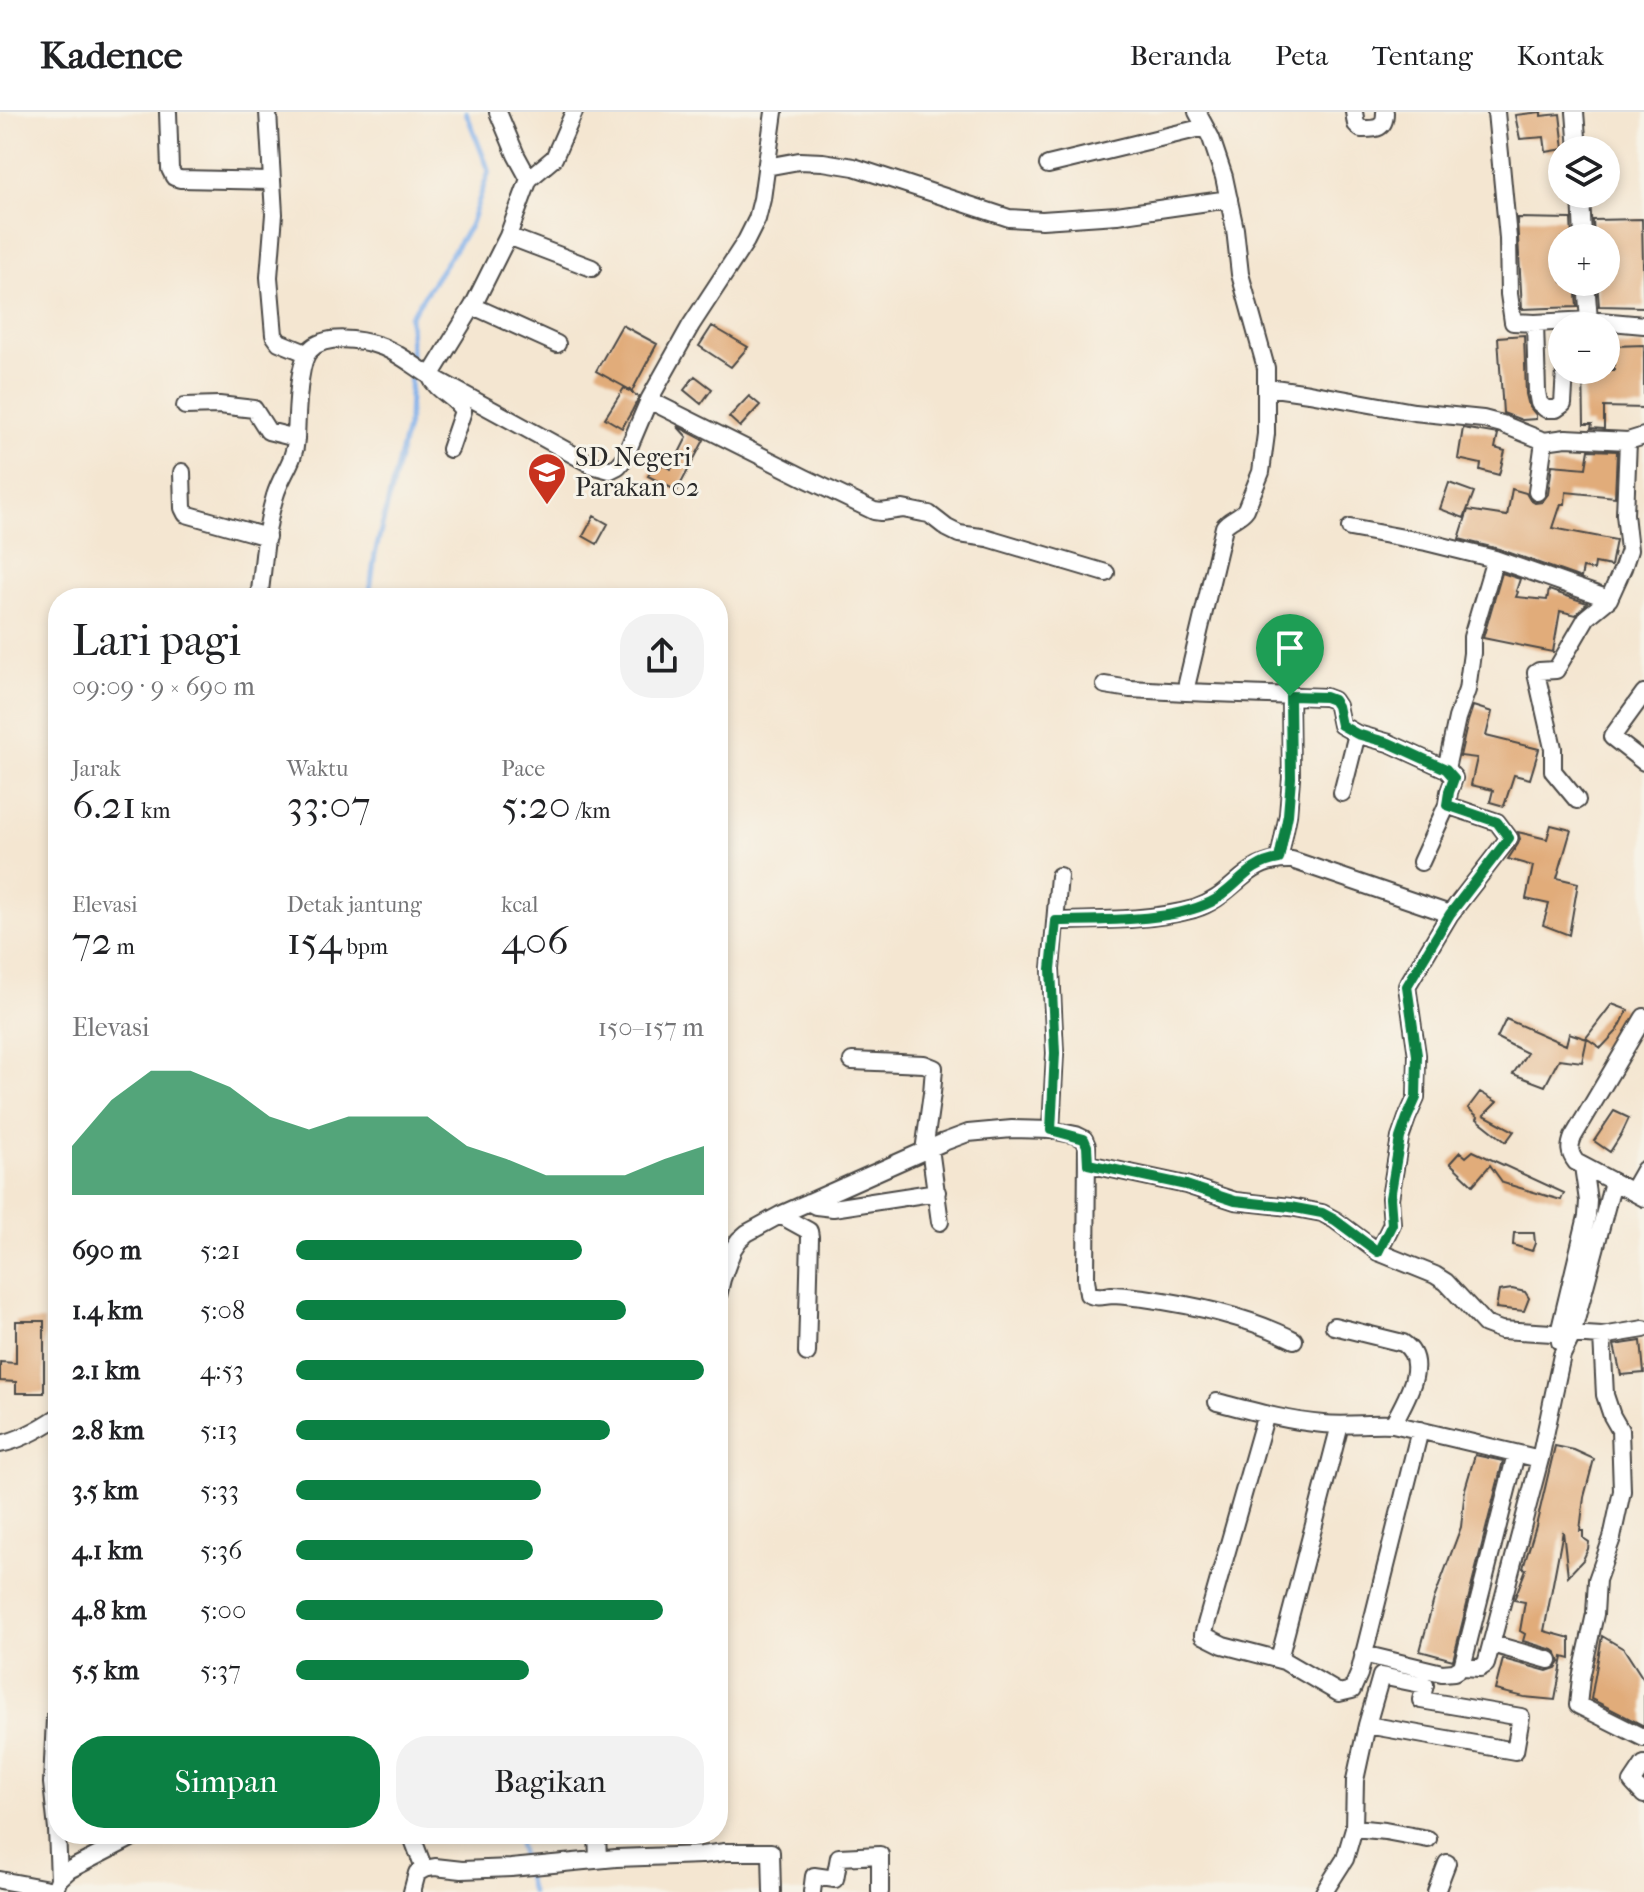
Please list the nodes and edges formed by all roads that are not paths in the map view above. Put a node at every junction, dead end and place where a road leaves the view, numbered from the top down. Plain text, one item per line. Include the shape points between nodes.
1 (168, 112) edge
2 (268, 112) edge
3 (498, 112) edge
4 (574, 112) edge
5 (774, 112) edge
6 (1354, 112) edge
7 (1385, 112) edge
8 (1496, 112) edge
9 (1575, 112) edge
10 (1201, 120) edge
11 (1577, 136) edge
12 (1048, 165) dead end
13 (766, 167) junction
14 (529, 179) junction
15 (271, 181) junction
16 (1229, 199) junction
17 (508, 236) junction
18 (592, 268) dead end
19 (473, 306) junction
20 (1535, 323) junction
21 (1548, 323) edge
22 (1620, 323) edge
23 (1644, 325) edge
24 (557, 344) dead end
25 (306, 353) junction
26 (424, 372) junction
27 (1564, 384) edge
28 (1267, 387) junction
29 (649, 400) junction
30 (185, 406) dead end
31 (296, 438) junction
32 (1636, 438) edge
33 (1544, 441) junction
34 (450, 449) dead end
35 (182, 472) dead end
36 (1537, 492) dead end
37 (1350, 528) dead end
38 (267, 537) junction
39 (1495, 559) junction
40 (1106, 573) dead end
41 (260, 588) edge
42 (1609, 599) junction
43 (1105, 685) dead end
44 (1186, 692) junction
45 (1644, 693) edge
46 (1290, 696) junction
47 (1357, 734) junction
48 (1642, 755) edge
49 (1446, 769) junction
50 (1342, 793) dead end
51 (1577, 800) dead end
52 (1447, 805) junction
53 (1279, 859) junction
54 (1421, 862) dead end
55 (1059, 876) dead end
56 (1450, 914) junction
57 (1056, 921) junction
58 (1644, 1017) edge
59 (852, 1061) dead end
60 (1051, 1130) junction
61 (927, 1150) junction
62 (1088, 1164) junction
63 (1583, 1166) junction
64 (1644, 1170) edge
65 (1613, 1182) junction
66 (937, 1192) junction
67 (1638, 1194) edge
68 (808, 1202) junction
69 (780, 1215) junction
70 (940, 1222) dead end
71 (1378, 1252) junction
72 (728, 1262) edge
73 (1334, 1326) dead end
74 (1644, 1329) edge
75 (1565, 1334) junction
76 (1602, 1336) junction
77 (1294, 1340) dead end
78 (807, 1353) dead end
79 (1217, 1402) dead end
80 (1266, 1414) junction
81 (48, 1424) edge
82 (1393, 1424) junction
83 (1340, 1425) junction
84 (1420, 1430) junction
85 (0, 1444) edge
86 (1516, 1454) junction
87 (1540, 1459) junction
88 (1492, 1644) junction
89 (1363, 1654) junction
90 (1279, 1659) junction
91 (1549, 1660) dead end
92 (1462, 1667) junction
93 (1367, 1725) junction
94 (1644, 1738) edge
95 (1644, 1764) edge
96 (1644, 1795) edge
97 (1354, 1828) junction
98 (1428, 1839) dead end
99 (57, 1844) edge
100 (120, 1844) edge
101 (415, 1844) edge
102 (597, 1844) edge
103 (598, 1859) junction
104 (1447, 1863) dead end
105 (424, 1869) junction
106 (0, 1880) edge
107 (56, 1887) edge
108 (412, 1892) edge
109 (772, 1892) edge
110 (812, 1892) edge
111 (880, 1892) edge
112 (1324, 1892) edge
113 (1436, 1892) edge

1 - 15 street via 174,177
2 - 15 street
3 - 14 street
4 - 14 street via 554,158
5 - 13 street
6 - 7 street via 1361,129 1376,129
8 - 20 street via 1513,322
9 - 11 street
10 - 12 street
10 - 16 street
13 - 16 street via 799,161 854,167 1027,220 1117,215
13 - 29 street via 752,230
14 - 17 street
15 - 25 street via 274,335
16 - 28 street via 1240,274
17 - 18 street
17 - 19 street
19 - 24 street
19 - 26 street
20 - 21 street
20 - 27 street via 1539,403 1546,409 1563,404
22 - 23 street
25 - 26 street via 326,341 353,341 383,347
25 - 31 street
26 - 29 street via 610,470 624,459
26 - 34 street via 463,411
28 - 33 street via 1483,419
28 - 44 street via 1261,472 1246,509 1224,527
29 - 40 street via 874,511 929,514 959,534
30 - 31 street via 254,409 268,431
31 - 38 street via 290,467 276,492
32 - 33 street
32 - 42 street via 1625,514 1629,550
33 - 36 street
35 - 38 street via 186,514
37 - 39 street
38 - 41 street
39 - 42 street
39 - 49 street via 1472,637 1467,690
42 - 51 street via 1587,617 1556,670 1536,673 1553,771
43 - 44 street
44 - 46 street
45 - 48 street via 1612,737
46 - 47 street via 1333,700 1341,725
46 - 53 street via 1291,778
47 - 49 street
47 - 50 street
49 - 52 street via 1454,778
52 - 54 street
52 - 56 street via 1497,822 1509,838
53 - 56 street
53 - 57 street via 1262,864 1213,901 1195,908 1166,915
55 - 57 street
56 - 71 street via 1407,986 1417,1055 1416,1098 1400,1138 1390,1198 1392,1224
57 - 60 street
58 - 63 street via 1573,1137 1571,1155
59 - 61 street via 934,1068
60 - 61 street via 968,1133
60 - 62 street via 1084,1139
61 - 66 street
61 - 68 street
62 - 71 street via 1235,1201 1322,1213
62 - 77 street via 1088,1294 1189,1306 1267,1327
63 - 65 street
63 - 75 street via 1587,1216
64 - 67 street
65 - 67 street
65 - 75 street
66 - 68 street via 833,1208
66 - 70 street
68 - 69 street
69 - 72 street via 739,1240
69 - 78 street via 809,1231
71 - 75 street via 1446,1282 1485,1324
73 - 82 street via 1410,1348 1414,1374
74 - 76 street
75 - 76 street
75 - 87 street
76 - 94 street via 1605,1395 1620,1430 1622,1491 1597,1580 1578,1705
79 - 80 street
80 - 83 street
80 - 90 street via 1203,1635
81 - 85 street
82 - 83 street
82 - 84 street
83 - 90 street
84 - 86 street
84 - 89 street
86 - 87 street
86 - 92 street
87 - 88 street
88 - 91 street
88 - 92 street via 1483,1667
89 - 90 street via 1352,1690 1344,1693
89 - 92 street via 1442,1673
93 - 93 street via 1381,1676 1425,1685 1421,1700 1521,1717 1515,1751
93 - 97 street via 1355,1780
95 - 96 street via 1632,1782
97 - 98 street
97 - 112 street via 1345,1859
99 - 107 street
100 - 107 street via 69,1870
101 - 105 street
102 - 103 street
103 - 105 street
103 - 109 street via 771,1852
104 - 113 street
105 - 108 street via 417,1873
106 - 107 street
110 - 111 street via 814,1876 835,1879 839,1857 880,1855

